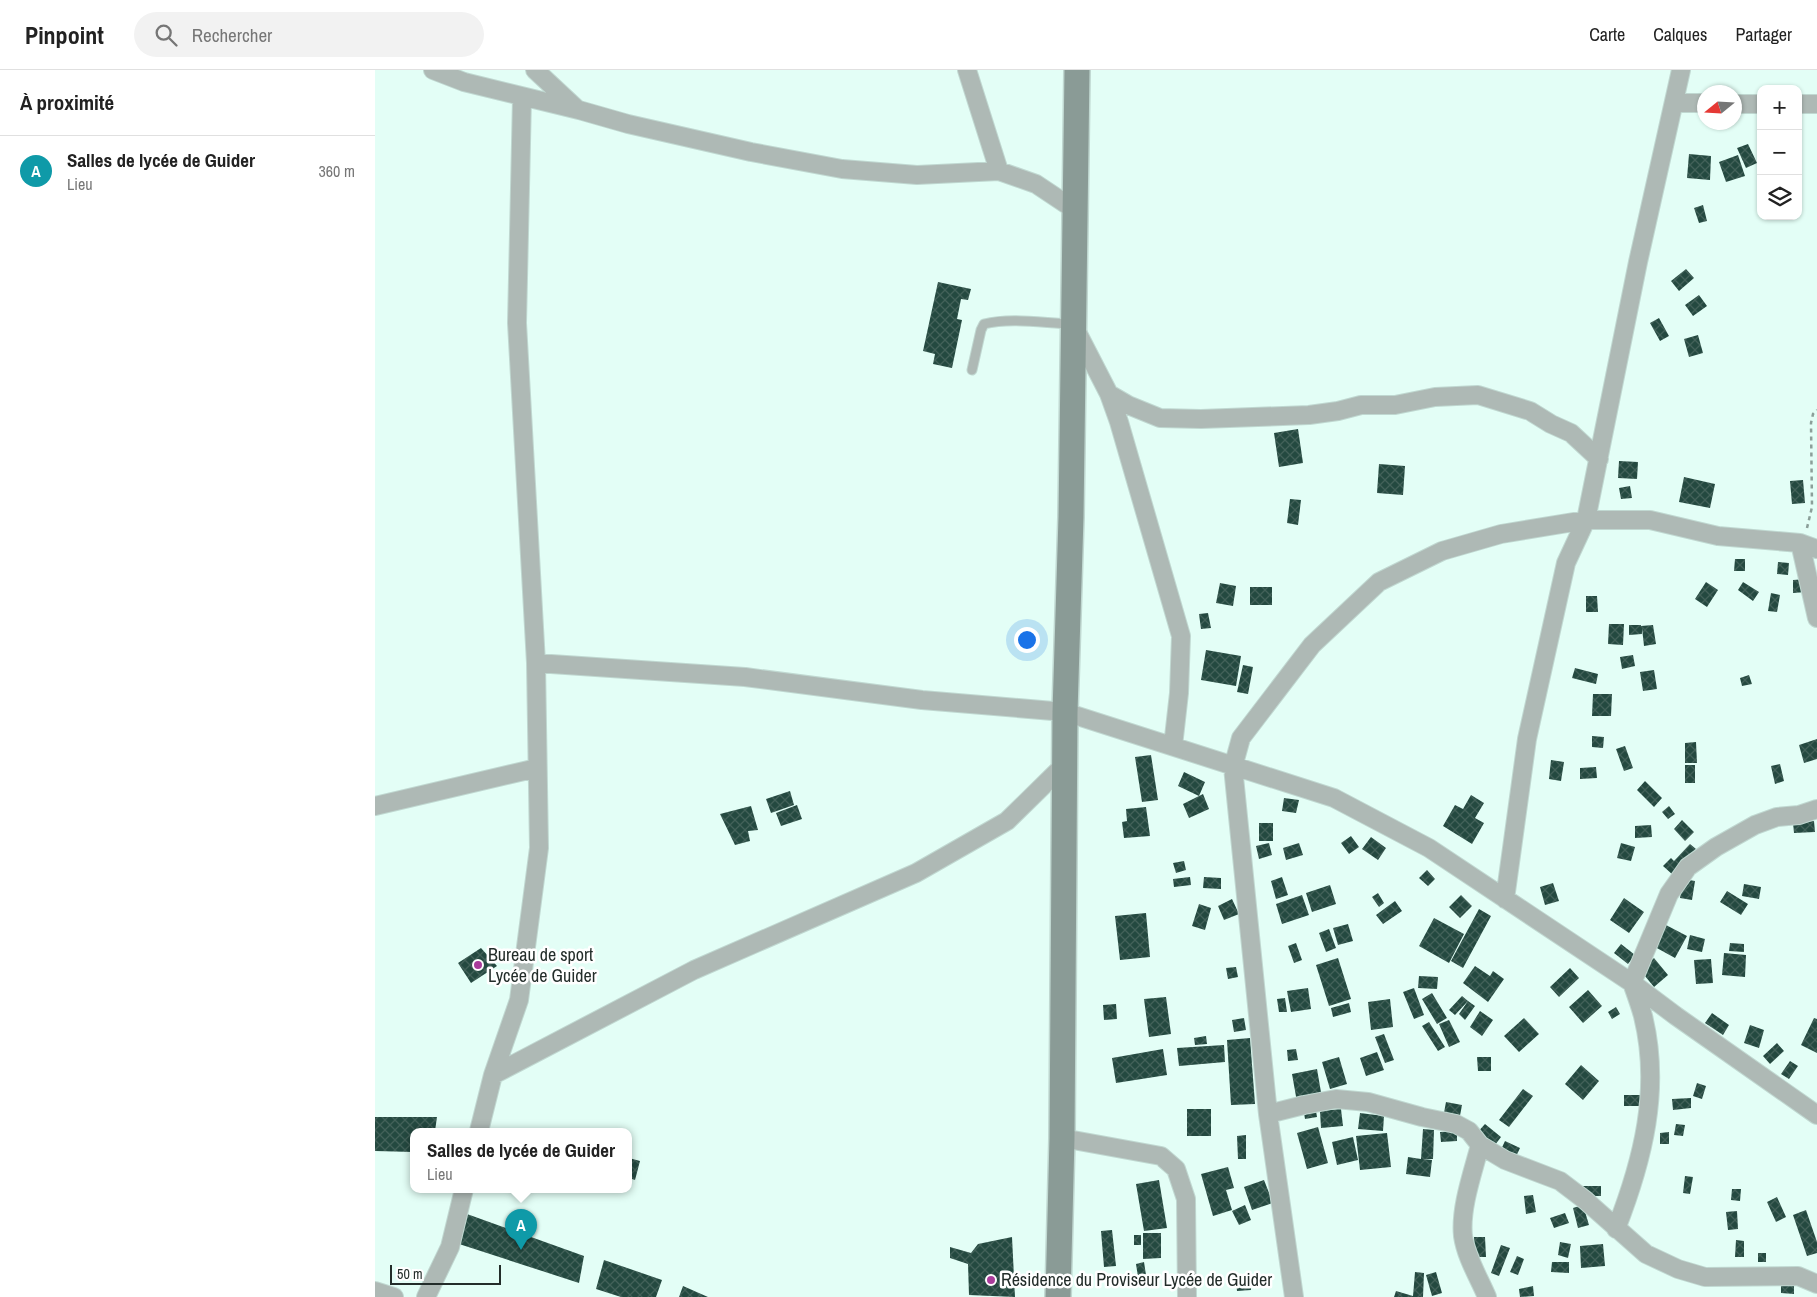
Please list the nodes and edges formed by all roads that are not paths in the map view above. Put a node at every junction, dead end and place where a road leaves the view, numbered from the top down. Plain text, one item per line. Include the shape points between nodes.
1 (433, 70) edge
2 (967, 70) edge
3 (1077, 70) edge
4 (1681, 70) edge
5 (538, 71) edge
6 (523, 98) junction
7 (1674, 103) junction
8 (1697, 104) edge
9 (1742, 104) edge
10 (1757, 104) edge
11 (1802, 104) edge
12 (1817, 104) edge
13 (579, 110) junction
14 (999, 171) junction
15 (1075, 210) junction
16 (1074, 324) junction
17 (972, 370) dead end
18 (1109, 394) junction
19 (1599, 459) junction
20 (1586, 520) junction
21 (1809, 546) edge
22 (1817, 618) edge
23 (536, 663) junction
24 (1065, 712) junction
25 (1173, 746) junction
26 (1064, 765) junction
27 (1233, 767) junction
28 (537, 768) junction
29 (375, 806) edge
30 (1817, 809) edge
31 (1505, 898) junction
32 (1632, 983) junction
33 (493, 1075) junction
34 (1268, 1114) junction
35 (1817, 1115) edge
36 (480, 1128) edge
37 (1062, 1138) junction
38 (1480, 1145) junction
39 (463, 1193) edge
40 (1616, 1229) junction
41 (1817, 1284) edge
42 (375, 1291) edge
43 (394, 1297) edge
44 (426, 1297) edge
45 (1058, 1297) edge
46 (1187, 1297) edge
47 (1294, 1297) edge
48 (1487, 1297) edge

1 - 6 street
2 - 14 street
3 - 15 main road
4 - 7 street
5 - 13 street
6 - 13 street
6 - 23 street via 517,323
7 - 8 street
7 - 19 street via 1637,262
9 - 10 street
11 - 12 street
13 - 14 street via 751,152 842,169 917,175
14 - 15 street via 1036,184
15 - 16 main road
16 - 17 lane via 984,324
16 - 18 street
16 - 24 main road
18 - 19 street via 1160,418 1201,419 1309,415 1361,405 1395,405 1435,397 1478,396 1530,410 1571,433
18 - 25 street via 1181,636
19 - 20 street
20 - 21 street via 1650,520 1718,536
20 - 27 street via 1501,534 1442,551 1379,582 1312,645 1241,738
20 - 31 street via 1566,564 1527,738
21 - 22 street
23 - 24 street via 745,678 921,700
23 - 28 street
24 - 25 street
24 - 26 main road
25 - 27 street
26 - 33 street via 1007,821 916,873 694,970
26 - 37 main road
27 - 31 street via 1333,798 1429,848
27 - 34 street
28 - 29 street
28 - 33 street via 539,848 519,1000
30 - 32 street via 1755,825 1688,867 1669,894
31 - 32 street
32 - 35 street
32 - 40 street via 1645,1025 1650,1055 1650,1089 1647,1131
33 - 36 street
34 - 38 street via 1336,1099 1367,1102 1456,1124 1469,1131
34 - 47 street
37 - 45 main road
37 - 46 street via 1161,1156 1176,1169 1186,1199
38 - 40 street via 1505,1160 1560,1181
38 - 48 street via 1464,1211 1463,1236
39 - 44 street via 449,1247
40 - 41 street via 1646,1254 1705,1277 1798,1276
42 - 43 street

